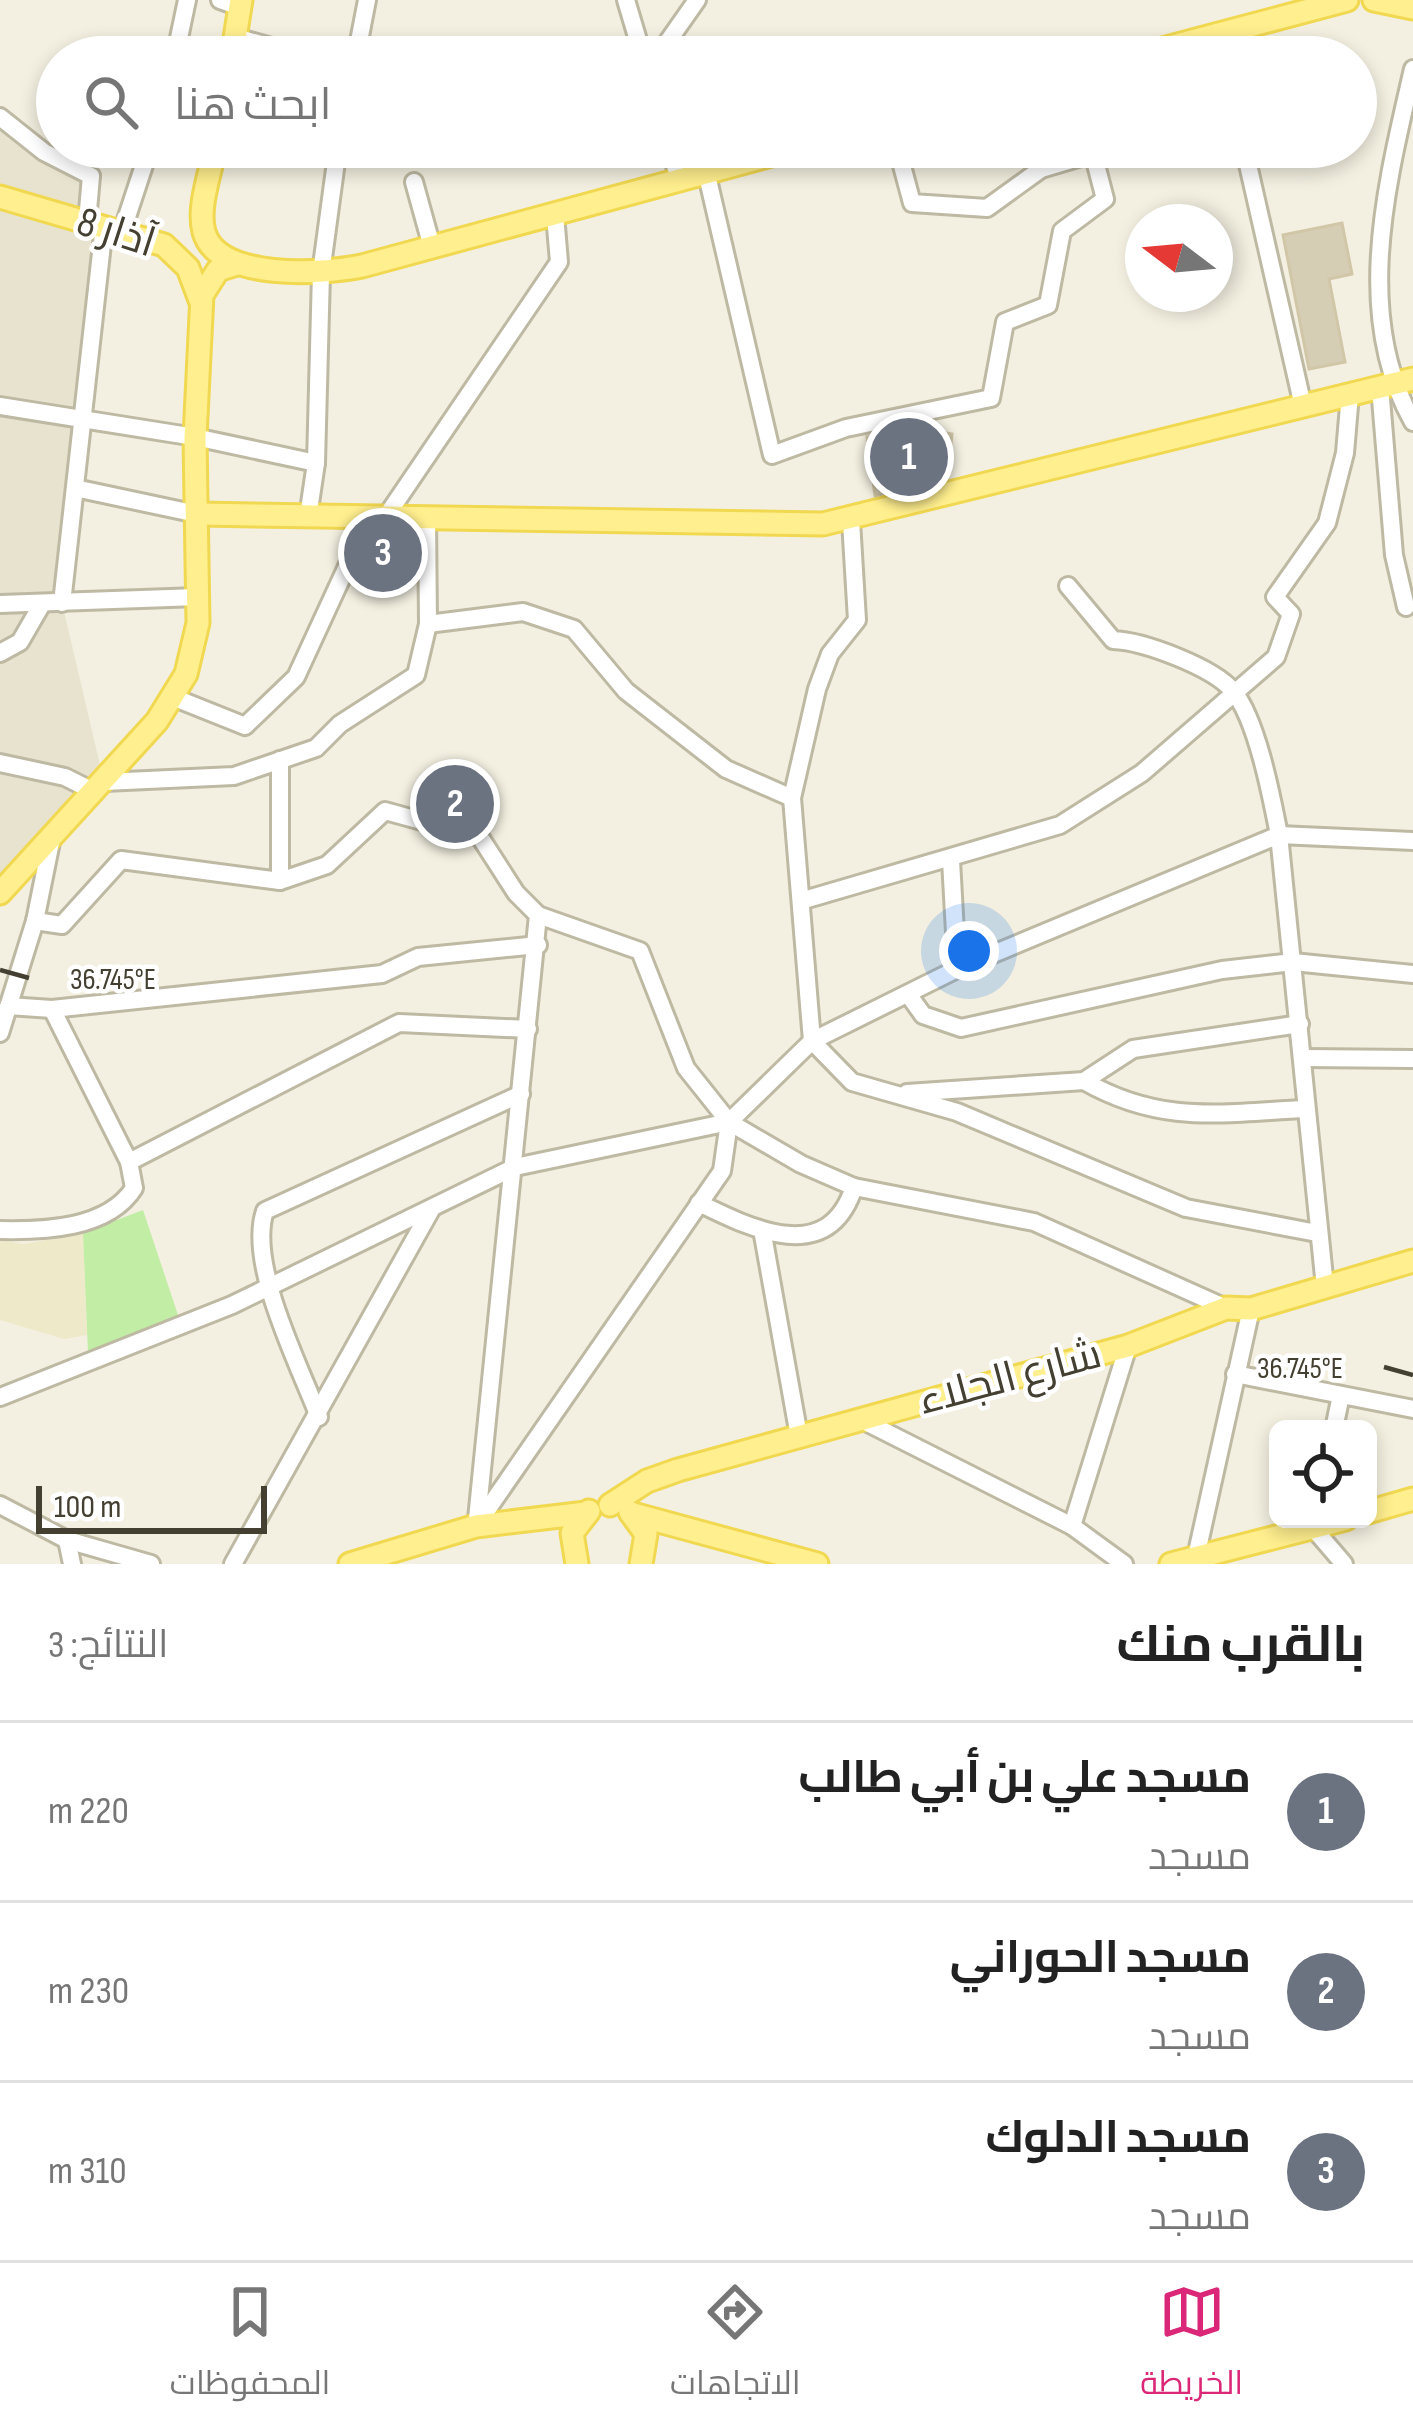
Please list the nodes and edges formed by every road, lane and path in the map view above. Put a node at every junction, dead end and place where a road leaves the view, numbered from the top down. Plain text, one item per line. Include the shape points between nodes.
1 (187, 0) edge
2 (368, 0) edge
3 (626, 0) edge
4 (697, 0) edge
5 (1348, 0) edge
6 (1374, 0) edge
7 (234, 2) edge
8 (1413, 8) edge
9 (179, 36) edge
10 (233, 36) edge
11 (360, 36) edge
12 (637, 36) edge
13 (672, 36) edge
14 (1249, 36) edge
15 (1413, 69) edge
16 (0, 117) edge
17 (36, 146) edge
18 (75, 168) edge
19 (138, 168) edge
20 (211, 168) edge
21 (335, 168) edge
22 (676, 168) edge
23 (718, 168) edge
24 (903, 168) edge
25 (1048, 168) edge
26 (1097, 168) edge
27 (1249, 168) edge
28 (1041, 170) joint
29 (706, 171) junction
30 (679, 178) junction
31 (414, 182) dead end
32 (0, 197) edge
33 (203, 214) junction
34 (555, 215) junction
35 (104, 227) junction
36 (150, 238) junction
37 (432, 247) junction
38 (237, 264) junction
39 (321, 273) junction
40 (201, 305) junction
41 (1395, 383) edge
42 (1350, 394) junction
43 (0, 406) edge
44 (1303, 406) junction
45 (83, 419) junction
46 (1413, 422) edge
47 (195, 436) junction
48 (316, 463) junction
49 (75, 488) junction
50 (197, 514) junction
51 (308, 517) junction
52 (374, 518) junction
53 (427, 518) junction
54 (851, 520) junction
55 (1068, 586) dead end
56 (199, 597) junction
57 (62, 603) junction
58 (0, 604) edge
59 (42, 604) junction
60 (1406, 607) dead end
61 (428, 624) junction
62 (0, 652) edge
63 (1233, 690) junction
64 (175, 698) junction
65 (280, 760) junction
66 (0, 763) edge
67 (100, 787) junction
68 (793, 798) junction
69 (1280, 835) junction
70 (52, 837) junction
71 (1413, 841) edge
72 (951, 860) junction
73 (280, 881) junction
74 (0, 892) edge
75 (804, 900) junction
76 (538, 915) junction
77 (35, 921) junction
78 (538, 945) junction
79 (1293, 962) junction
80 (957, 969) junction
81 (1413, 974) edge
82 (908, 994) junction
83 (8, 1006) junction
84 (52, 1010) junction
85 (1300, 1024) junction
86 (528, 1029) junction
87 (0, 1033) edge
88 (812, 1041) junction
89 (1304, 1058) junction
90 (1413, 1059) edge
91 (1084, 1081) junction
92 (521, 1094) junction
93 (888, 1094) junction
94 (1306, 1108) junction
95 (729, 1122) junction
96 (129, 1162) junction
97 (515, 1167) junction
98 (854, 1187) junction
99 (699, 1203) junction
100 (432, 1207) junction
101 (0, 1230) edge
102 (1316, 1233) junction
103 (763, 1234) junction
104 (1413, 1261) edge
105 (270, 1286) junction
106 (1324, 1287) junction
107 (1226, 1309) junction
108 (1251, 1310) junction
109 (1128, 1346) junction
110 (1235, 1374) junction
111 (1341, 1395) junction
112 (0, 1397) edge
113 (1413, 1409) edge
114 (319, 1417) junction
115 (860, 1419) junction
116 (1336, 1420) edge
117 (799, 1436) junction
118 (1413, 1498) edge
119 (0, 1505) edge
120 (610, 1505) junction
121 (1377, 1509) edge
122 (586, 1513) junction
123 (634, 1514) junction
124 (476, 1526) junction
125 (1072, 1526) junction
126 (1301, 1528) edge
127 (1318, 1528) edge
128 (67, 1540) junction
129 (1196, 1557) junction
130 (72, 1564) edge
131 (151, 1564) edge
132 (233, 1564) edge
133 (350, 1564) edge
134 (577, 1564) edge
135 (641, 1564) edge
136 (817, 1564) edge
137 (1124, 1564) edge
138 (1171, 1564) edge
139 (1344, 1564) edge

1 - 9 street
2 - 11 street
3 - 12 street
4 - 13 street
5 - 14 main road
6 - 8 main road
7 - 10 main road
15 - 41 street via 1379,248
16 - 17 street
18 - 35 street via 91,176
19 - 35 street
20 - 33 main road
21 - 39 street
22 - 30 street
23 - 29 main road
24 - 28 street via 912,203 987,208
25 - 28 street
26 - 29 street via 1106,199 1062,231 1048,305 1005,322 991,398 846,428 772,454
27 - 44 street
29 - 30 main road
30 - 34 main road
31 - 37 street
32 - 35 main road, 8 آذار
33 - 36 main road via 174,236
33 - 38 main road via 209,242
34 - 37 main road
34 - 52 street via 560,262
35 - 36 main road, 8 آذار
35 - 45 street
36 - 40 main road, 8 آذار via 188,268
37 - 39 main road
38 - 39 main road
38 - 40 main road via 211,277
39 - 48 street
40 - 47 main road
41 - 42 main road
41 - 46 street
41 - 60 street via 1394,555
42 - 44 main road
42 - 63 street via 1327,523 1275,596 1291,614 1276,657
43 - 45 street
44 - 54 main road
45 - 47 street
45 - 49 street
47 - 48 street
47 - 50 main road
48 - 51 street
49 - 50 street
49 - 57 street
50 - 51 main road
50 - 56 main road
51 - 52 main road
52 - 53 main road
52 - 64 street via 296,677 245,726
53 - 54 main road via 798,526
53 - 61 street
54 - 68 street via 857,620 830,654 817,689
55 - 63 street via 1113,640 1172,655
56 - 57 street
56 - 64 main road via 194,649
57 - 59 street
58 - 59 street
59 - 62 street via 20,642
61 - 65 street via 416,675 316,748
61 - 68 street via 523,612 574,629 626,691 726,769
63 - 69 street via 1265,766
63 - 72 street via 1142,773 1060,825
64 - 67 main road
65 - 67 street via 234,776
65 - 73 street
66 - 67 street
67 - 70 main road
68 - 75 street
69 - 71 street
69 - 79 street
69 - 80 street
70 - 74 main road
70 - 77 street
72 - 75 street
72 - 80 street
73 - 76 street via 327,865 386,811 480,837
73 - 77 street via 121,860 62,925
75 - 88 street
76 - 78 street
76 - 95 street via 640,951 686,1068
77 - 83 street
78 - 84 street via 418,957 382,974
78 - 86 street
79 - 81 street
79 - 82 street via 961,1028 923,1015
79 - 85 street
80 - 82 street
82 - 88 street
83 - 84 street
83 - 87 street
84 - 96 street
85 - 89 street
85 - 91 street via 1133,1049
86 - 92 street
86 - 96 street via 399,1023
88 - 93 street via 852,1082
88 - 95 street
89 - 90 street
89 - 94 street
91 - 93 street
91 - 94 street via 1170,1115
92 - 97 street
92 - 105 street via 266,1211 258,1233
93 - 102 street via 957,1112 1186,1208
94 - 102 street
95 - 97 street
95 - 98 street
95 - 99 street via 722,1172
96 - 101 street via 134,1188 124,1203 54,1232
97 - 100 street
97 - 124 street
98 - 103 street via 846,1213 830,1224
98 - 107 street via 1034,1222
99 - 103 street
99 - 124 street
100 - 105 street
100 - 114 street
102 - 106 street
103 - 117 street
104 - 106 main road, شارع الجلاء
105 - 112 street
105 - 114 street
106 - 108 main road, شارع الجلاء
107 - 108 main road, شارع الجلاء
107 - 109 main road, شارع الجلاء
108 - 110 street
109 - 115 main road, شارع الجلاء
109 - 125 street
110 - 111 street
110 - 129 street
111 - 113 street
111 - 116 street
114 - 132 street
115 - 117 main road, شارع الجلاء
115 - 125 street
117 - 120 main road, شارع الجلاء via 647,1481
118 - 121 main road
119 - 128 street
120 - 122 main road, شارع الجلاء
120 - 123 main road
122 - 124 main road, شارع الجلاء
122 - 134 main road via 572,1533
123 - 135 main road via 646,1534
123 - 136 main road
124 - 133 main road, شارع الجلاء
125 - 137 street
126 - 129 main road
127 - 139 street
128 - 130 street
128 - 131 street
129 - 138 main road

